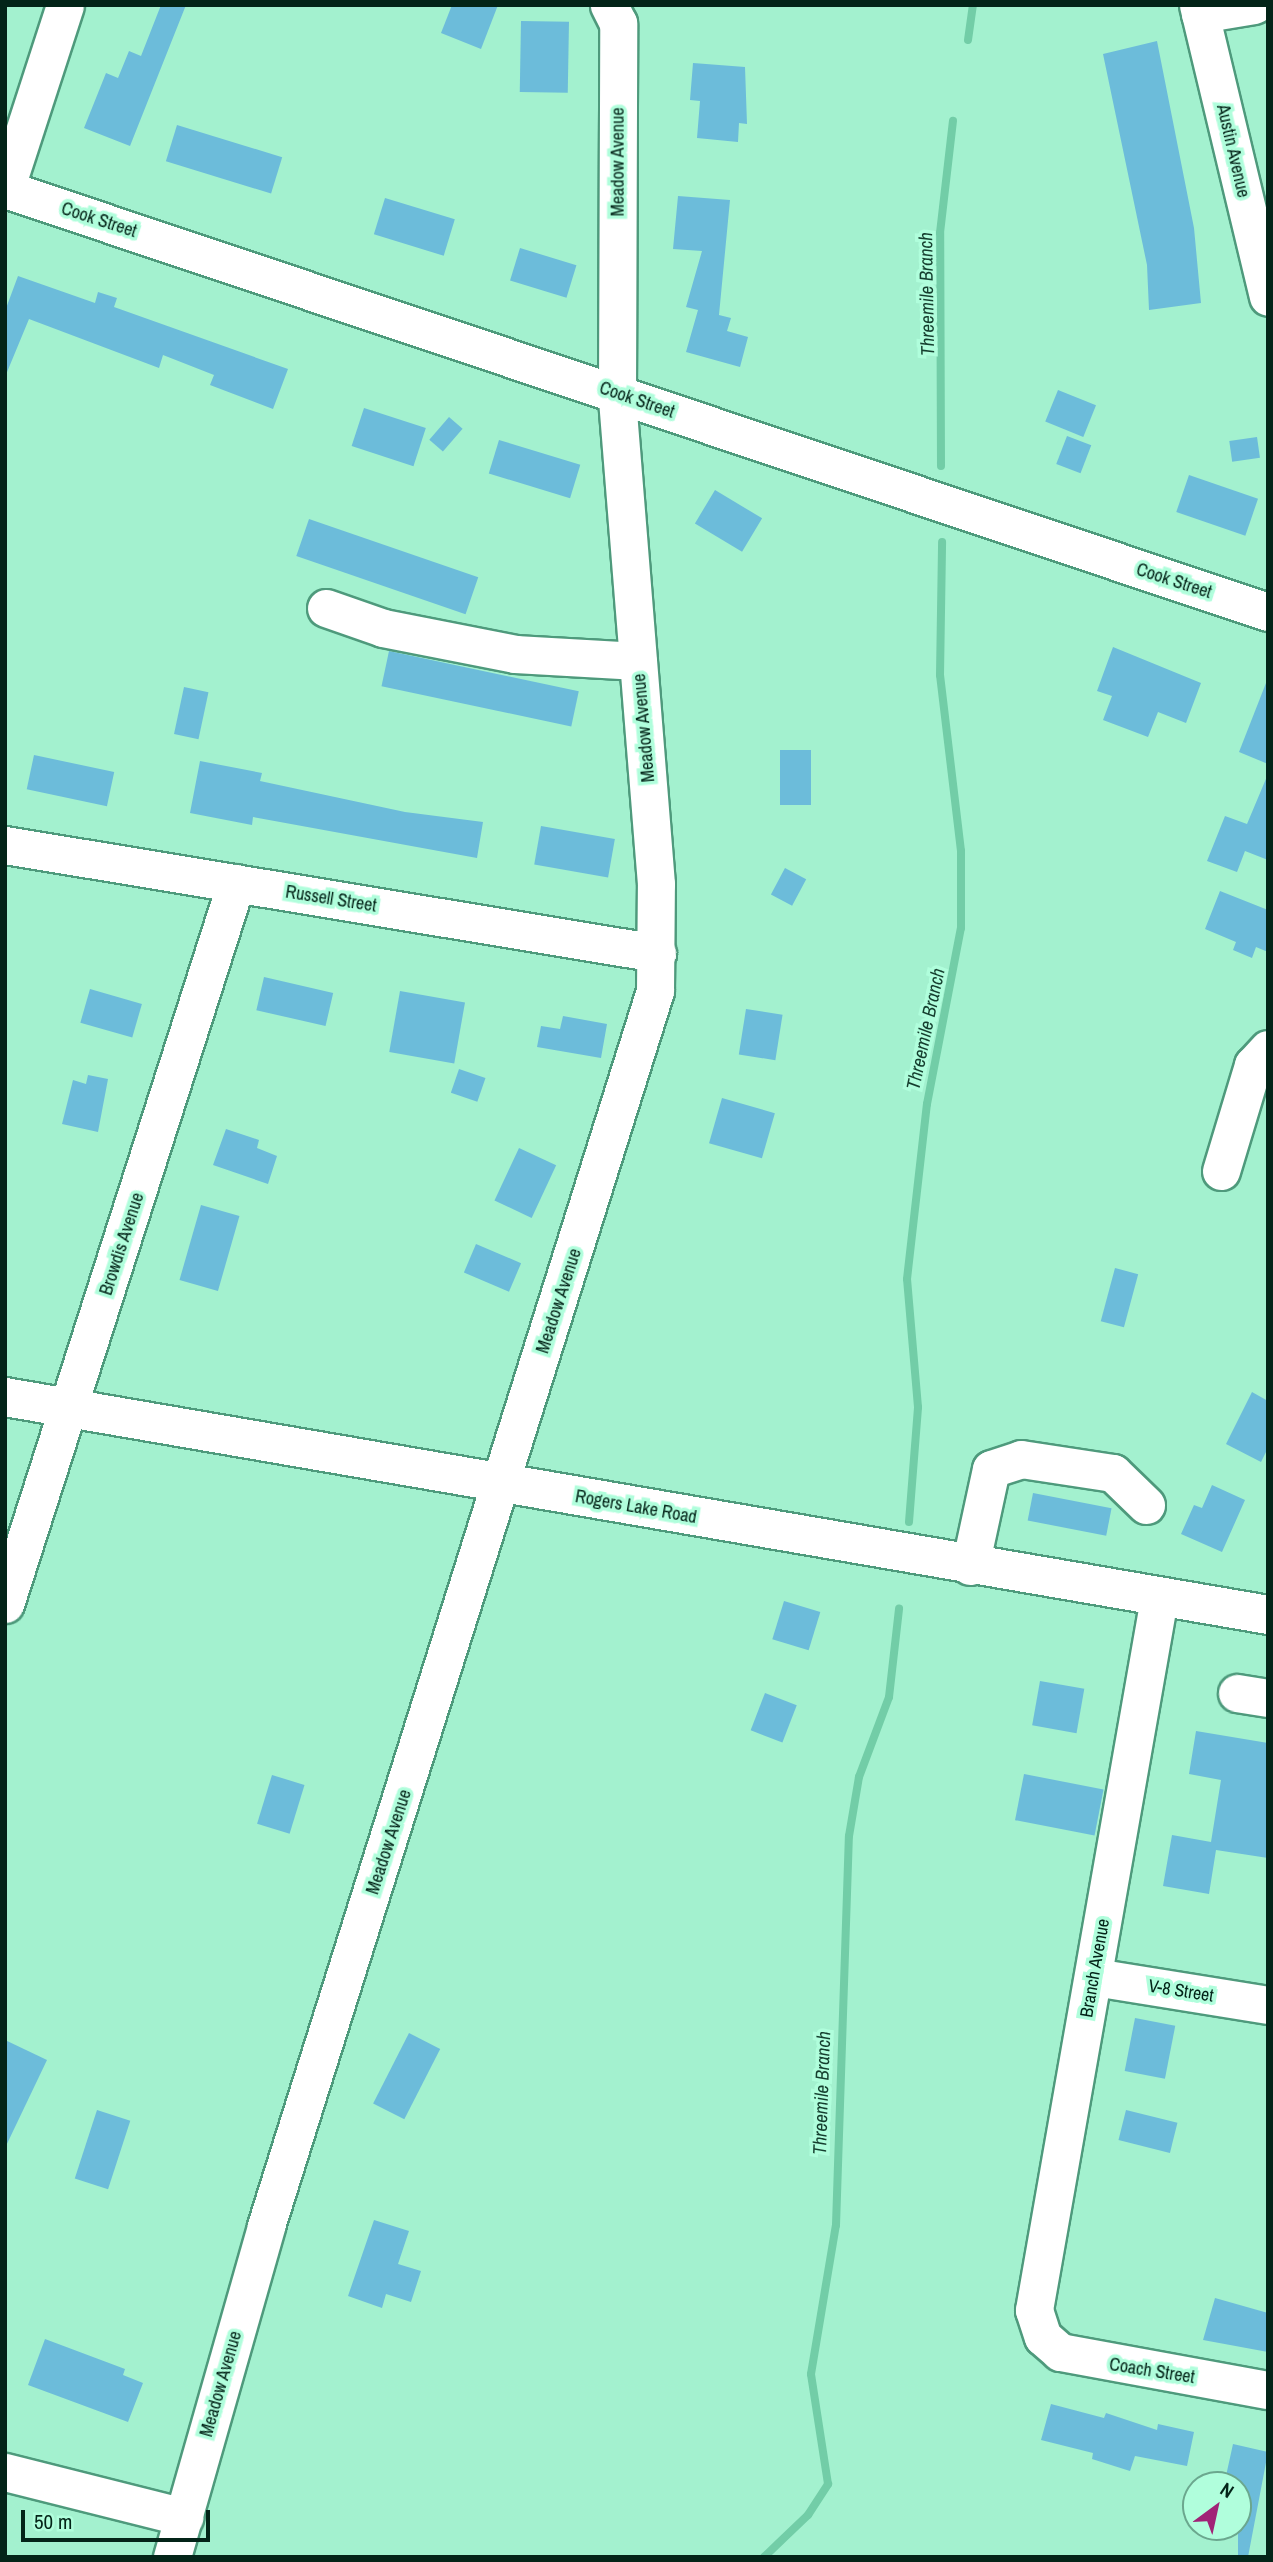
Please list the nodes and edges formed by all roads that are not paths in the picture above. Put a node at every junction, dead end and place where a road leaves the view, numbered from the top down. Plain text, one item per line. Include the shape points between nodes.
1 (65, 5) edge
2 (609, 5) edge
3 (1254, 5) edge
4 (1199, 10) edge
5 (5, 189) edge
6 (1261, 235) edge
7 (1268, 297) edge
8 (617, 394) junction
9 (326, 608) dead end
10 (1268, 612) edge
11 (638, 661) junction
12 (5, 845) edge
13 (236, 883) junction
14 (657, 953) junction
15 (1268, 1049) edge
16 (1222, 1171) dead end
17 (5, 1397) edge
18 (69, 1409) junction
19 (501, 1483) junction
20 (1146, 1505) dead end
21 (970, 1566) junction
22 (1159, 1598) junction
23 (5, 1604) edge
24 (1268, 1615) edge
25 (1094, 1977) junction
26 (1268, 2005) edge
27 (1043, 2337) joint
28 (1268, 2390) edge
29 (5, 2472) edge
30 (184, 2517) junction
31 (172, 2557) edge

1 - 5 street
2 - 8 street, Meadow Avenue via 618,23
3 - 4 street
4 - 6 street, Austin Avenue
5 - 8 street, Cook Street
6 - 7 street, Austin Avenue
8 - 10 street, Cook Street
8 - 11 street, Meadow Avenue
9 - 11 street via 383,628 515,654
11 - 14 street, Meadow Avenue
12 - 13 street, Russell Street
13 - 14 street, Russell Street
13 - 18 street, Browdis Avenue
14 - 19 street, Meadow Avenue via 654,991 611,1139
15 - 16 street via 1253,1065
17 - 18 main road, Rogers Lake Road
18 - 19 main road, Rogers Lake Road
18 - 23 street, Browdis Avenue
19 - 21 main road, Rogers Lake Road
19 - 30 street, Meadow Avenue via 266,2226
20 - 21 street via 1113,1473 1021,1458 991,1469
21 - 22 main road, Rogers Lake Road
22 - 24 main road, Rogers Lake Road
22 - 25 street, Branch Avenue
25 - 26 street, V-8 Street
25 - 27 street, Branch Avenue via 1034,2290
27 - 28 street, Coach Street via 1060,2352 1093,2361
29 - 30 street
30 - 31 street, Meadow Avenue

